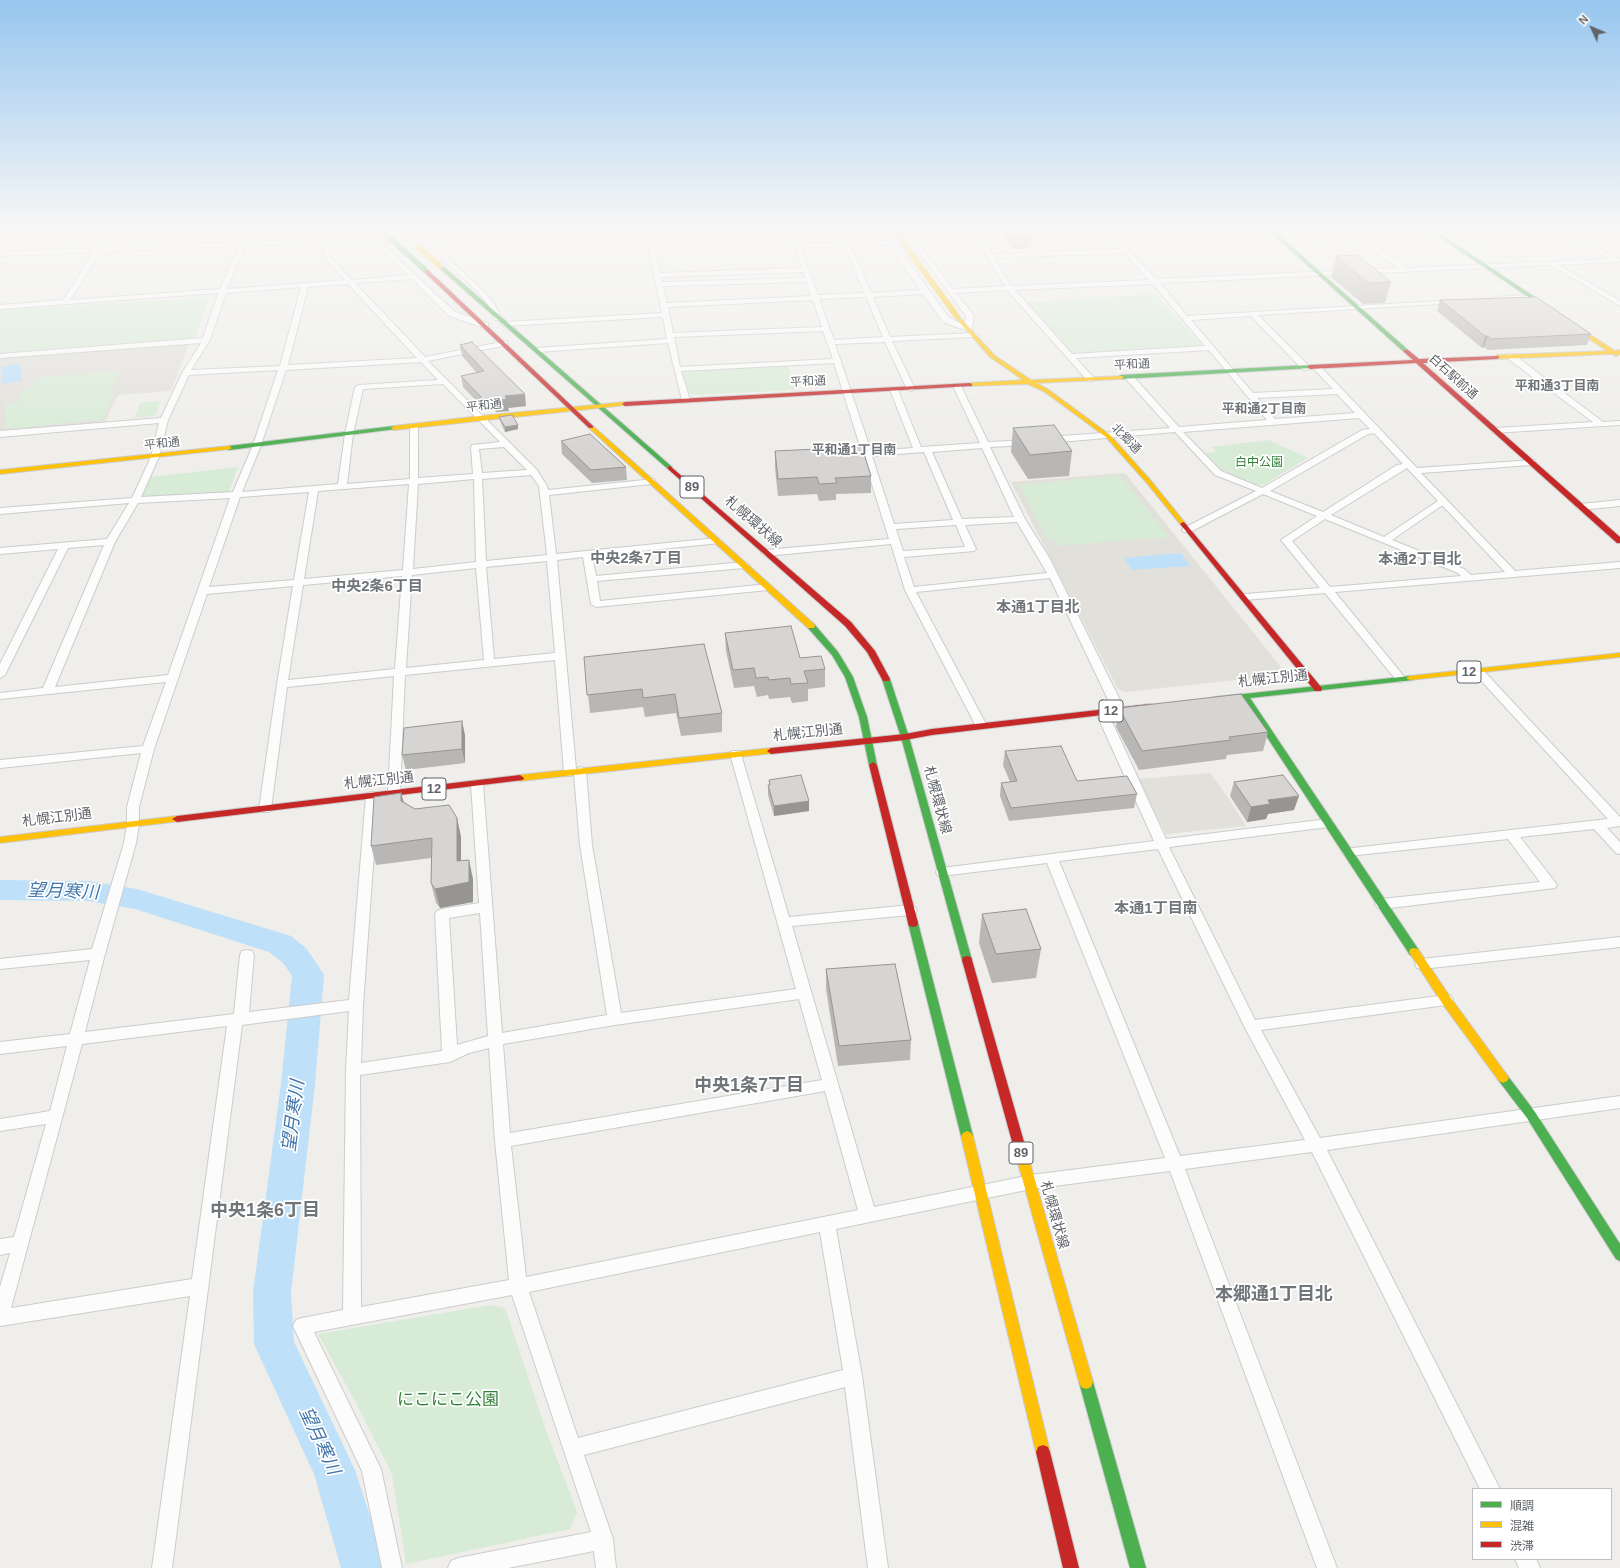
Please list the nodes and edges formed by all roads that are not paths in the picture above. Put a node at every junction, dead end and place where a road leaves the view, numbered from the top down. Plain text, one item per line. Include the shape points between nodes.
1 (46, 303) edge
2 (219, 303) edge
3 (300, 303) edge
4 (369, 303) edge
5 (441, 303) edge
6 (461, 303) edge
7 (482, 303) edge
8 (490, 303) edge
9 (703, 303) edge
10 (817, 303) edge
11 (872, 303) edge
12 (933, 303) edge
13 (948, 303) edge
14 (960, 303) edge
15 (1023, 303) edge
16 (1172, 303) edge
17 (1352, 303) edge
18 (1427, 303) edge
19 (1540, 303) edge
20 (663, 305) joint
21 (0, 306) edge
22 (1357, 308) junction
23 (1253, 314) junction
24 (665, 315) junction
25 (1184, 318) junction
26 (502, 321) junction
27 (485, 325) junction
28 (826, 329) junction
29 (971, 332) junction
30 (671, 338) junction
31 (206, 340) junction
32 (888, 340) junction
33 (831, 342) junction
34 (504, 343) junction
35 (1210, 348) junction
36 (537, 350) junction
37 (1618, 353) edge
38 (0, 356) edge
39 (1070, 356) junction
40 (1510, 356) junction
41 (423, 360) junction
42 (837, 361) junction
43 (1418, 362) junction
44 (283, 368) junction
45 (1306, 368) junction
46 (1317, 368) junction
47 (677, 369) junction
48 (1230, 372) junction
49 (186, 373) junction
50 (1129, 377) junction
51 (1091, 379) junction
52 (444, 382) junction
53 (1031, 383) junction
54 (957, 386) junction
55 (912, 389) junction
56 (894, 390) junction
57 (1340, 391) junction
58 (848, 392) junction
59 (1250, 396) junction
60 (686, 400) junction
61 (600, 406) junction
62 (572, 409) junction
63 (1362, 415) junction
64 (480, 418) junction
65 (164, 420) junction
66 (1273, 422) junction
67 (1601, 424) junction
68 (1618, 424) edge
69 (414, 426) junction
70 (1176, 429) junction
71 (1375, 430) junction
72 (1496, 431) junction
73 (0, 434) edge
74 (349, 434) junction
75 (1108, 436) junction
76 (505, 444) junction
77 (257, 445) junction
78 (986, 445) junction
79 (922, 450) junction
80 (867, 454) junction
81 (155, 457) junction
82 (1531, 462) junction
83 (1411, 468) junction
84 (0, 472) edge
85 (534, 472) junction
86 (478, 477) junction
87 (651, 481) junction
88 (414, 482) junction
89 (342, 487) junction
90 (314, 490) junction
91 (1263, 491) junction
92 (543, 493) junction
93 (236, 496) junction
94 (135, 500) junction
95 (1444, 503) junction
96 (1620, 503) edge
97 (1581, 507) junction
98 (0, 511) edge
99 (1323, 516) junction
100 (1020, 519) junction
101 (959, 522) junction
102 (890, 527) junction
103 (1187, 530) junction
104 (1386, 540) junction
105 (717, 541) junction
106 (894, 541) junction
107 (1620, 541) edge
108 (110, 542) junction
109 (65, 546) junction
110 (0, 551) edge
111 (766, 553) junction
112 (587, 554) junction
113 (900, 554) junction
114 (552, 558) junction
115 (481, 565) junction
116 (744, 565) junction
117 (1620, 565) edge
118 (408, 572) junction
119 (1511, 573) junction
120 (1053, 575) junction
121 (1468, 577) junction
122 (591, 579) junction
123 (298, 583) junction
124 (768, 587) junction
125 (203, 590) junction
126 (910, 590) junction
127 (1328, 590) junction
128 (1244, 598) junction
129 (1620, 655) edge
130 (560, 656) junction
131 (489, 662) junction
132 (1478, 670) junction
133 (400, 672) junction
134 (0, 675) edge
135 (173, 678) junction
136 (1401, 679) junction
137 (282, 684) junction
138 (1318, 689) junction
139 (48, 690) junction
140 (0, 696) edge
141 (1244, 696) junction
142 (1205, 701) edge
143 (1158, 706) edge
144 (1119, 710) junction
145 (1102, 713) junction
146 (982, 726) junction
147 (905, 737) junction
148 (867, 740) junction
149 (148, 749) junction
150 (736, 754) junction
151 (0, 764) edge
152 (575, 772) junction
153 (477, 784) junction
154 (394, 793) junction
155 (372, 796) junction
156 (265, 808) junction
157 (1619, 822) edge
158 (1328, 823) junction
159 (133, 824) junction
160 (1597, 824) junction
161 (1511, 834) junction
162 (0, 840) edge
163 (1162, 845) junction
164 (1620, 850) edge
165 (1348, 852) junction
166 (1052, 859) junction
167 (942, 872) junction
168 (1382, 904) junction
169 (486, 907) junction
170 (910, 910) junction
171 (784, 922) junction
172 (1619, 944) edge
173 (98, 954) junction
174 (247, 955) dead end
175 (0, 964) edge
176 (1422, 964) junction
177 (803, 993) junction
178 (1446, 1000) junction
179 (356, 1005) junction
180 (615, 1019) junction
181 (238, 1020) junction
182 (1251, 1026) junction
183 (76, 1039) junction
184 (496, 1040) junction
185 (0, 1048) edge
186 (450, 1056) junction
187 (353, 1070) junction
188 (831, 1084) junction
189 (1620, 1102) edge
190 (1531, 1115) junction
191 (56, 1116) junction
192 (0, 1125) edge
193 (503, 1141) junction
194 (1316, 1145) junction
195 (1175, 1164) junction
196 (1031, 1182) junction
197 (980, 1192) junction
198 (868, 1215) junction
199 (827, 1223) junction
200 (20, 1244) junction
201 (0, 1247) edge
202 (1620, 1255) edge
203 (200, 1286) junction
204 (518, 1286) junction
205 (352, 1316) junction
206 (0, 1318) edge
207 (852, 1376) junction
208 (572, 1449) junction
209 (1489, 1488) edge
210 (603, 1539) junction
211 (162, 1568) edge
212 (392, 1568) edge
213 (458, 1568) edge
214 (606, 1568) edge
215 (878, 1568) edge
216 (1071, 1568) edge
217 (1138, 1568) edge
218 (1327, 1568) edge

1 - 21 street
2 - 31 street
3 - 44 street
4 - 41 street
5 - 27 street via 452,314
6 - 27 main road, 89, bridge
7 - 26 main road, 札幌環状線 / 89, bridge
8 - 26 street
9 - 20 street
10 - 28 street
11 - 32 street
12 - 29 street via 946,320
13 - 29 main road, 北郷通, bridge
14 - 29 street via 970,316
15 - 39 street
16 - 25 street
17 - 22 main road, 白石駅前通
18 - 22 street
19 - 37 main road
20 - 24 street
22 - 23 street
22 - 43 main road, 白石駅前通
23 - 25 street
23 - 45 street
24 - 26 street
24 - 30 street
25 - 35 street
26 - 36 main road, 札幌環状線 / 89
27 - 34 main road, 89
28 - 30 street
28 - 33 street
29 - 32 street
29 - 53 main road, 北郷通 via 992,356
30 - 36 street
30 - 47 street
31 - 38 street
31 - 49 street
32 - 33 street
32 - 55 street
33 - 42 street
34 - 41 street
34 - 62 main road, 89
35 - 39 street
35 - 48 street
36 - 61 main road, 札幌環状線 / 89
37 - 40 main road, 平和通
39 - 51 street
40 - 43 main road, 平和通
40 - 67 street
41 - 44 street
41 - 52 street
42 - 47 street
42 - 58 street
43 - 46 main road, 平和通
43 - 72 main road, 白石駅前通
44 - 49 street
44 - 77 street
45 - 46 main road, 平和通
45 - 48 main road, 平和通
46 - 57 street
47 - 60 street
48 - 50 main road, 平和通
48 - 59 street
49 - 65 street
50 - 51 main road, 平和通
50 - 70 street
51 - 53 main road, 平和通
52 - 64 street
52 - 74 street via 359,387
53 - 54 main road, 平和通
53 - 75 main road, 北郷通 via 1047,391
54 - 55 main road, 平和通
54 - 78 street
55 - 56 main road, 平和通
56 - 58 main road, 平和通
56 - 79 street
57 - 59 street
57 - 63 street
58 - 60 main road, 平和通
58 - 80 street
59 - 66 street
60 - 61 main road, 平和通
61 - 62 main road, 平和通
61 - 111 main road, 札幌環状線 / 89
62 - 64 main road, 平和通
62 - 87 main road, 89
63 - 66 street
63 - 71 street
64 - 69 main road, 平和通
64 - 76 street
65 - 73 street
65 - 81 street
66 - 70 street
67 - 68 street
67 - 72 street
69 - 74 main road, 平和通
69 - 88 street
70 - 75 street
70 - 91 street via 1214,470
71 - 83 street
71 - 91 street via 1365,432
72 - 82 main road, 白石駅前通
74 - 77 main road, 平和通
74 - 89 street
75 - 78 street
75 - 103 main road, 北郷通
76 - 85 street
76 - 86 street via 475,447
77 - 81 main road, 平和通
77 - 93 street
78 - 79 street
78 - 100 street
79 - 80 street
79 - 101 street
80 - 102 street
81 - 84 main road, 平和通
81 - 94 street
82 - 83 street
82 - 97 main road, 白石駅前通
83 - 95 street
83 - 99 street via 1400,467
85 - 86 street
85 - 92 street
86 - 88 street
86 - 115 street
87 - 92 street
87 - 105 main road, 89
88 - 89 street
88 - 118 street
89 - 90 street
90 - 93 street
90 - 123 street
91 - 99 street
91 - 103 street
92 - 114 street
93 - 94 street
93 - 125 street
94 - 98 street
94 - 108 street
95 - 104 street via 1438,504
95 - 119 street
96 - 97 street
97 - 107 main road, 白石駅前通
99 - 104 street
99 - 127 street via 1286,540
100 - 101 street
100 - 120 street
101 - 102 street
101 - 113 street via 971,549
102 - 106 street
103 - 128 main road, 北郷通
104 - 121 street via 1461,571
105 - 112 street
105 - 116 main road, 89
106 - 111 street
106 - 113 street
108 - 109 street
108 - 139 street
109 - 110 street
109 - 134 street
111 - 147 main road, 札幌環状線 / 89 via 848,624 871,651 887,681
112 - 114 street
112 - 122 street
113 - 126 street
114 - 115 street
114 - 130 street
115 - 118 street
115 - 131 street
116 - 122 street
116 - 124 main road, 89
117 - 119 street
118 - 123 street
118 - 133 street
119 - 121 street
120 - 126 street
120 - 144 street
121 - 127 street
122 - 124 street via 596,604
123 - 125 street
123 - 137 street
124 - 148 main road, 89 via 812,627 836,654 849,677 863,717
125 - 135 street
126 - 146 street
127 - 128 street
127 - 136 street
128 - 138 main road, 北郷通
129 - 132 main road, 札幌江別通 / 12
130 - 131 street
130 - 152 street
131 - 133 street
132 - 136 main road, 札幌江別通 / 12
132 - 157 street
133 - 137 street
133 - 154 street
135 - 139 street
135 - 149 street
136 - 138 main road, 札幌江別通 / 12
137 - 156 street
138 - 141 main road, 札幌江別通 / 12
139 - 140 street
141 - 142 main road, 札幌江別通 / 12
141 - 158 main road
143 - 144 main road, 札幌江別通 / 12
144 - 145 main road, 札幌江別通 / 12
145 - 146 main road, 札幌江別通 / 12
145 - 163 street
146 - 147 main road, 札幌江別通 / 12
147 - 148 main road, 札幌江別通 / 12
147 - 167 main road, 札幌環状線 / 89
148 - 150 main road, 札幌江別通 / 12
148 - 170 main road, 89
149 - 151 street
149 - 159 street via 133,807
150 - 152 main road, 札幌江別通 / 12
150 - 171 street
152 - 153 main road, 札幌江別通 / 12
152 - 180 street
153 - 154 main road, 札幌江別通 / 12
153 - 169 street
154 - 155 main road, 札幌江別通 / 12
155 - 156 main road, 札幌江別通 / 12
155 - 179 street
156 - 159 main road, 札幌江別通 / 12
157 - 160 street
158 - 163 street
158 - 165 main road
159 - 162 main road, 札幌江別通 / 12
159 - 173 street
160 - 161 street
160 - 164 street
161 - 165 street
161 - 168 street via 1550,885
163 - 166 street
163 - 182 street
165 - 168 main road
166 - 167 street
166 - 195 street
167 - 196 main road, 札幌環状線 / 89
168 - 176 main road
169 - 184 street
169 - 186 street via 442,914
170 - 171 street
170 - 197 main road, 89
171 - 177 street
172 - 176 street
173 - 175 street
173 - 183 street
174 - 181 street
176 - 178 main road
177 - 180 street
177 - 188 street
178 - 182 street
178 - 190 main road
179 - 181 street
179 - 187 street
180 - 184 street
181 - 183 street
181 - 203 street
182 - 194 street
183 - 185 street
183 - 191 street
184 - 186 street via 465,1048
184 - 193 street
186 - 187 street
187 - 205 street
188 - 193 street
188 - 198 street
189 - 190 street
190 - 194 street
190 - 202 main road
191 - 192 street
191 - 200 street
193 - 204 street
194 - 195 street
194 - 209 street
195 - 196 street
195 - 218 street
196 - 197 street
196 - 217 main road, 札幌環状線 / 89
197 - 198 street
197 - 216 main road, 89
198 - 199 street
199 - 204 street
199 - 207 street
200 - 201 street
200 - 206 street
203 - 206 street
203 - 211 street
204 - 205 street
204 - 208 street
205 - 212 street via 302,1326 371,1469
207 - 208 street
207 - 215 street
208 - 210 street
210 - 213 street
210 - 214 street

